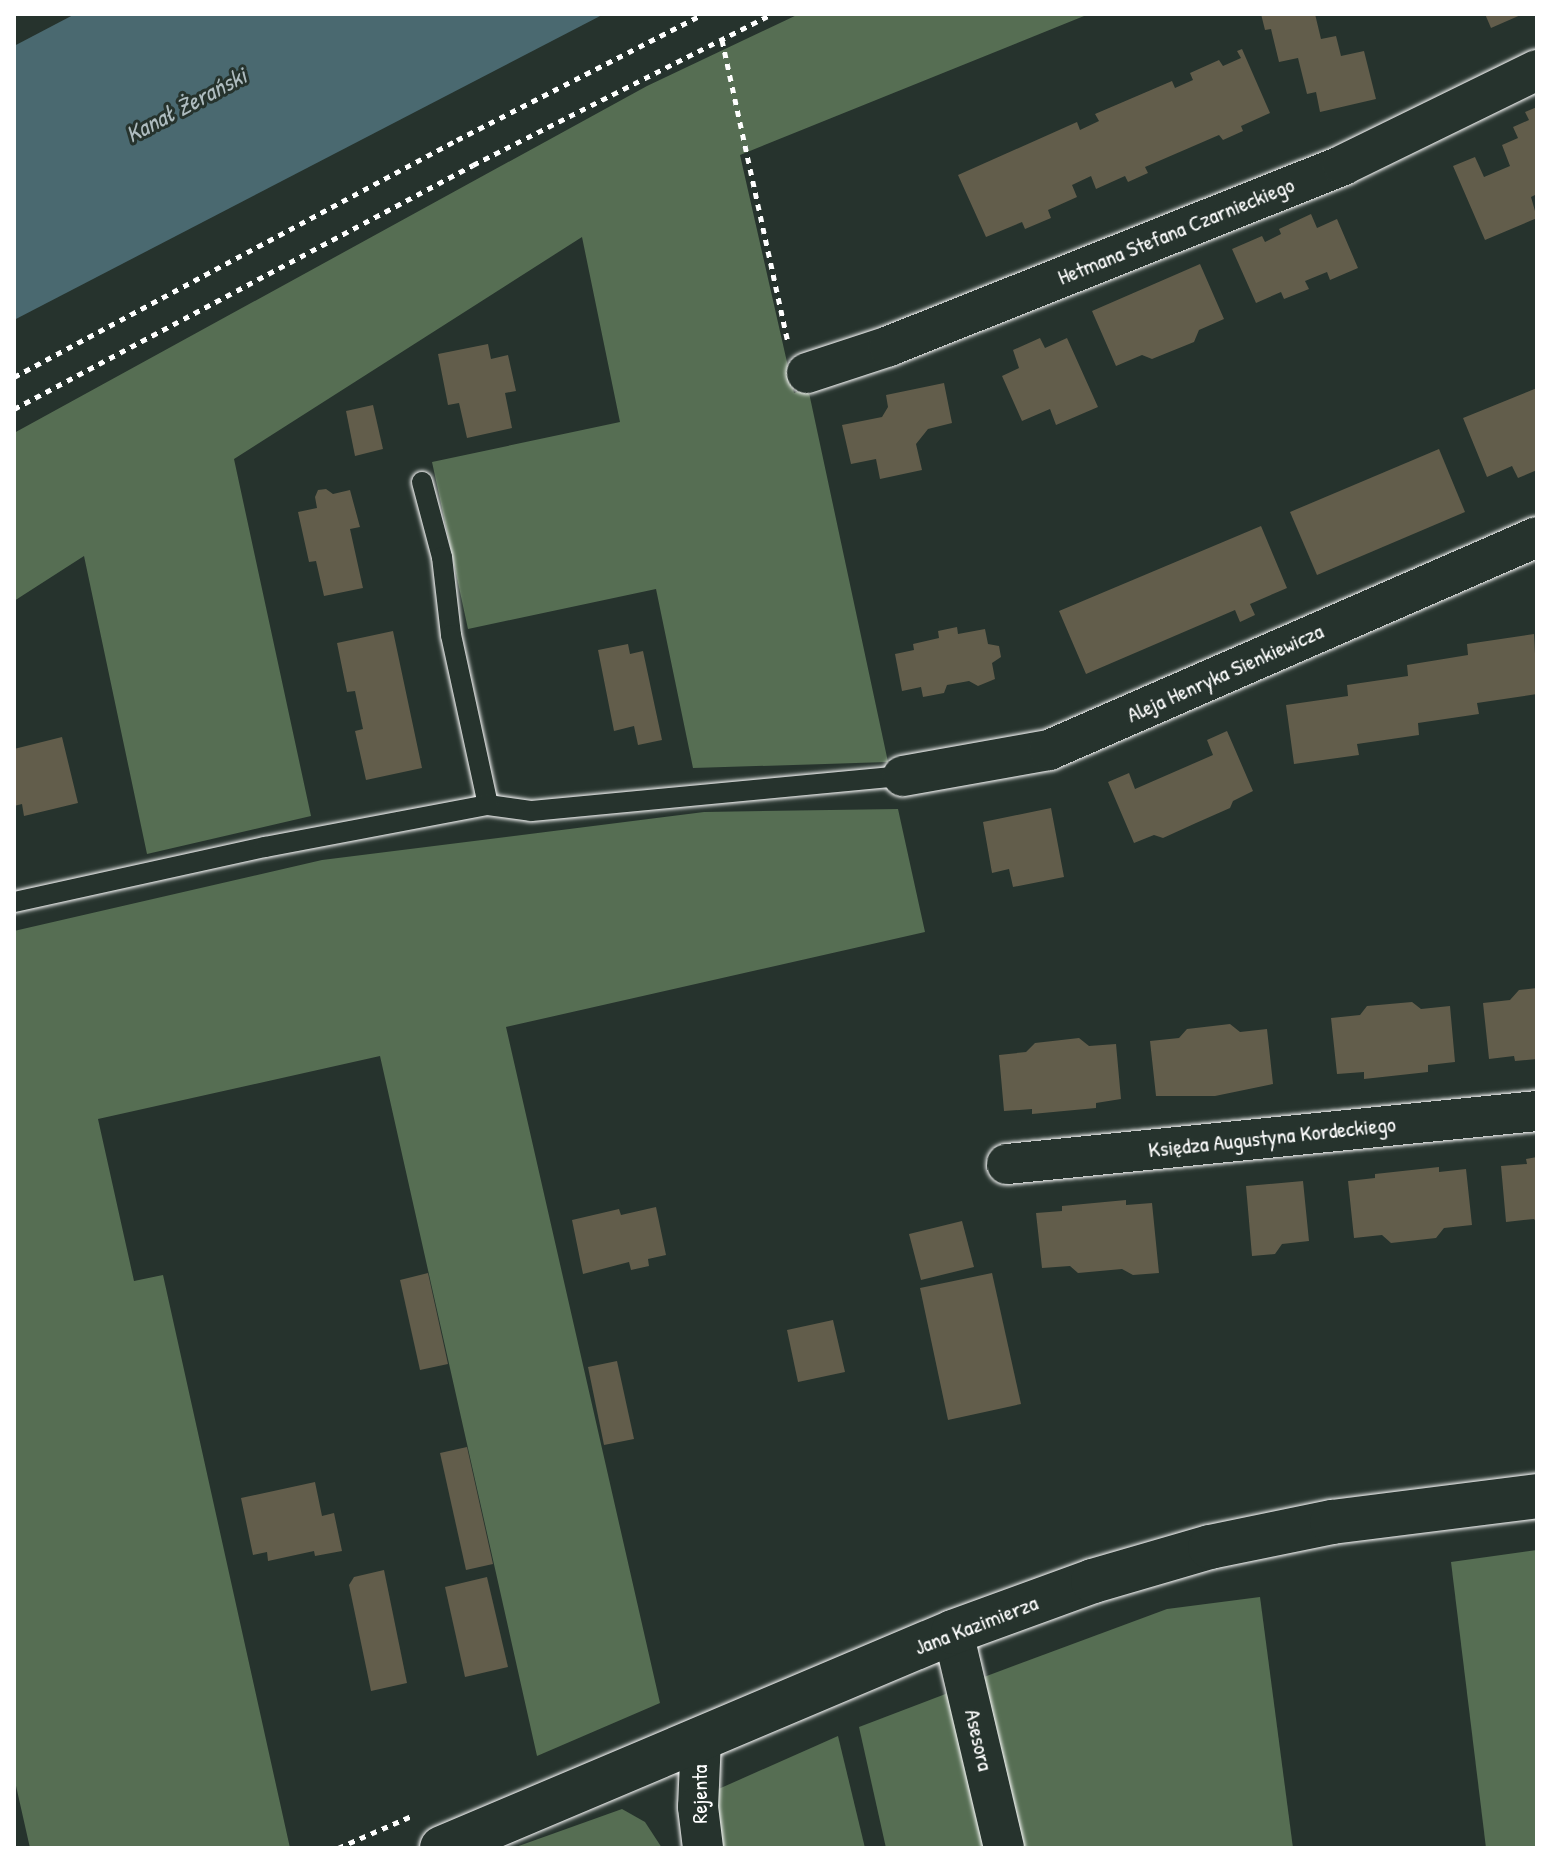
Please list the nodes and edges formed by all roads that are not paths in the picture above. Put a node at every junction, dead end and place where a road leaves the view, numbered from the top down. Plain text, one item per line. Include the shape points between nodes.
1 (1537, 70) edge
2 (807, 373) road end
3 (422, 482) dead end
4 (1537, 537) edge
5 (903, 776) joint
6 (488, 805) junction
7 (14, 902) edge
8 (1537, 1111) edge
9 (1007, 1164) dead end
10 (1537, 1496) edge
11 (953, 1632) junction
12 (701, 1739) junction
13 (442, 1848) edge
14 (703, 1848) edge
15 (1004, 1848) edge

1 - 2 street, Hetmana Stefana Czarnieckiego via 1343,165 915,336
3 - 6 lane via 442,557 451,635
4 - 5 street, Aleja Henryka Sienkiewicza via 1049,750
5 - 6 lane via 531,811
6 - 7 lane
8 - 9 street, Księdza Augustyna Kordeckiego
10 - 11 main road, Jana Kazimierza via 1332,1522 1210,1547 1093,1581
11 - 12 main road, Jana Kazimierza
11 - 15 street, Asesora
12 - 13 main road, Jana Kazimierza
12 - 14 street, Rejenta via 698,1807

